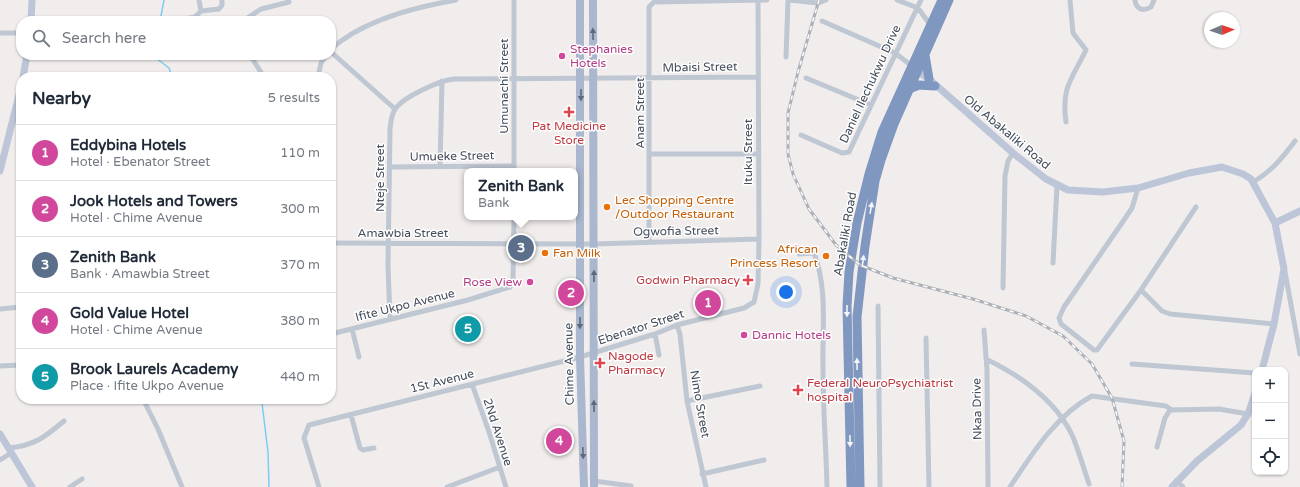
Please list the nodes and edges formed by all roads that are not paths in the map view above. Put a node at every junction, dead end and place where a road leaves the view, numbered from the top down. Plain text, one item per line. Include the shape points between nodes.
1 (32, 0) edge
2 (200, 0) edge
3 (222, 0) edge
4 (456, 0) edge
5 (514, 0) edge
6 (580, 0) edge
7 (593, 0) edge
8 (758, 0) edge
9 (767, 0) edge
10 (788, 0) edge
11 (897, 0) edge
12 (921, 0) edge
13 (942, 0) edge
14 (949, 0) edge
15 (1070, 0) edge
16 (1135, 0) edge
17 (1154, 0) edge
18 (812, 1) edge
19 (825, 1) edge
20 (289, 2) dead end
21 (918, 8) junction
22 (201, 11) junction
23 (30, 16) edge
24 (196, 16) edge
25 (250, 16) edge
26 (822, 20) dead end
27 (931, 26) junction
28 (0, 33) edge
29 (16, 33) edge
30 (336, 44) edge
31 (895, 53) junction
32 (925, 54) junction
33 (336, 56) edge
34 (786, 57) dead end
35 (26, 60) edge
36 (253, 60) edge
37 (323, 60) edge
38 (914, 69) junction
39 (24, 72) edge
40 (261, 72) edge
41 (319, 72) edge
42 (758, 76) junction
43 (514, 78) junction
44 (581, 78) junction
45 (594, 78) junction
46 (650, 78) junction
47 (806, 78) dead end
48 (442, 81) junction
49 (932, 82) junction
50 (909, 89) junction
51 (871, 105) junction
52 (395, 109) junction
53 (16, 119) edge
54 (1066, 122) dead end
55 (801, 135) dead end
56 (1295, 141) dead end
57 (650, 154) junction
58 (758, 154) junction
59 (1013, 154) junction
60 (440, 167) junction
61 (390, 168) junction
62 (514, 168) edge
63 (0, 172) edge
64 (1253, 182) junction
65 (1057, 186) junction
66 (1138, 188) junction
67 (1196, 207) dead end
68 (1300, 211) edge
69 (514, 220) edge
70 (1275, 223) junction
71 (759, 239) junction
72 (649, 242) junction
73 (336, 243) edge
74 (389, 243) junction
75 (514, 243) junction
76 (581, 244) junction
77 (594, 244) junction
78 (799, 254) dead end
79 (1053, 263) dead end
80 (1284, 269) junction
81 (1003, 288) dead end
82 (1141, 290) junction
83 (754, 302) joint
84 (878, 306) dead end
85 (16, 308) edge
86 (0, 309) edge
87 (390, 319) junction
88 (1274, 324) junction
89 (676, 325) junction
90 (352, 329) junction
91 (984, 330) dead end
92 (336, 333) edge
93 (655, 334) junction
94 (926, 338) dead end
95 (593, 353) junction
96 (1300, 353) edge
97 (659, 356) dead end
98 (359, 357) dead end
99 (580, 357) junction
100 (986, 359) junction
101 (1132, 364) dead end
102 (16, 365) edge
103 (0, 366) edge
104 (1263, 367) edge
105 (1252, 373) edge
106 (472, 384) junction
107 (760, 386) dead end
108 (687, 401) junction
109 (1252, 402) edge
110 (146, 404) edge
111 (1172, 410) junction
112 (1248, 414) junction
113 (351, 415) junction
114 (1062, 419) junction
115 (64, 421) dead end
116 (0, 434) edge
117 (1157, 447) dead end
118 (374, 448) dead end
119 (9, 450) junction
120 (0, 460) edge
121 (764, 460) dead end
122 (500, 467) junction
123 (702, 474) junction
124 (82, 479) dead end
125 (594, 484) edge
126 (1089, 484) dead end
127 (1174, 484) edge
128 (631, 486) dead end
129 (32, 487) edge
130 (70, 487) edge
131 (182, 487) edge
132 (319, 487) edge
133 (447, 487) edge
134 (506, 487) edge
135 (584, 487) edge
136 (706, 487) edge
137 (828, 487) edge
138 (851, 487) edge
139 (860, 487) edge
140 (880, 487) edge
141 (929, 487) edge
142 (988, 487) edge
143 (1010, 487) edge
144 (1183, 487) edge

1 - 23 main road
2 - 22 street
3 - 22 street via 219,9
4 - 30 street via 414,9 386,19 343,38
5 - 43 street, Umunachi Street
6 - 44 main road, Chime Avenue
45 -> 7 main road, Chime Avenue
8 - 9 street, Anam Street
8 - 42 street, Ituku Street
8 - 46 street, Anam Street via 651,4
10 - 18 street
10 - 34 street
11 - 21 street
12 - 21 street, Daniel Ilechukwu Drive
13 - 27 highway, Abakaliki Road
14 - 32 highway, Abakaliki Road
15 - 54 street via 1073,33 1086,50 1067,87 1064,99
16 - 17 street via 1136,6 1146,10 1151,7
18 - 19 street
20 - 25 street via 261,9
21 - 27 street
21 - 31 street, Daniel Ilechukwu Drive
22 - 24 street
26 - 31 street
27 - 38 highway, Abakaliki Road
28 - 29 street
31 - 38 street
31 - 51 street, Daniel Ilechukwu Drive
32 - 38 highway, Abakaliki Road
32 - 49 highway
33 - 52 street
35 - 39 main road
36 - 40 street
37 - 41 street
38 - 49 main road, Old Abakaliki Road
38 - 50 highway, Abakaliki Road
38 -> 138 highway, Abakaliki Road via 878,144 869,174 849,272 847,306
42 - 46 street, Mbaisi Street
42 - 58 street, Ituku Street
43 - 44 street
43 - 48 street
43 - 62 street, Umunachi Street
44 - 45 street, Mbaisi Street
44 -> 76 main road, Chime Avenue
45 - 46 street, Mbaisi Street
45 - 77 main road, Chime Avenue
46 - 57 street, Anam Street
47 - 51 street
48 - 52 street via 432,84
48 - 60 street
49 - 50 highway
49 - 59 main road, Old Abakaliki Road
139 -> 50 highway, Abakaliki Road via 857,332 861,275 881,160
51 - 55 street, Daniel Ilechukwu Drive via 847,154
52 - 61 street, Nteje Street via 390,129
53 - 63 main road
56 - 64 street via 1278,163
57 - 58 street
57 - 72 street, Anam Street
58 - 71 street, Ituku Street
59 - 65 main road, Old Abakaliki Road
59 - 81 street via 1008,161 1005,176
60 - 61 street, Umueke Street
60 - 62 street, Umueke Street
61 - 74 street, Nteje Street
64 - 66 main road, Old Abakaliki Road via 1243,174 1222,167 1189,173
64 - 70 main road
65 - 66 main road, Old Abakaliki Road via 1089,192
65 - 79 street
66 - 82 street via 1129,213 1064,307 1060,322 1097,350
67 - 82 street
68 - 70 main road
69 - 75 street
70 - 80 main road
71 - 72 street, Ogwofia Street
71 - 83 street, Ituku Street via 758,284
72 - 77 street, Ogwofia Street
73 - 74 street, Amawbia Street
74 - 75 street, Amawbia Street
74 - 87 street, Nteje Street
75 - 76 street, Amawbia Street
75 - 87 street, Ifite Ukpo Avenue via 513,280 510,287
76 - 77 street, Amawbia Street
76 -> 99 main road, Chime Avenue
95 -> 77 main road, Chime Avenue
78 - 137 street via 814,253 823,304
80 - 88 main road
80 - 96 street
82 - 88 street via 1162,311 1170,314
83 - 89 street, Ebenator Street via 744,308
84 - 140 street
85 - 86 street
87 - 90 street, Ifite Ukpo Avenue
88 - 104 main road
89 - 93 street, Ebenator Street
89 - 108 street, Nimo Street via 680,334
90 - 92 street, Ifite Ukpo Avenue
90 - 98 street
91 - 100 street, Nkaa Drive
93 - 95 street, Ebenator Street
93 - 97 street
94 - 141 street
95 - 99 street, Ebenator Street
125 -> 95 main road, Chime Avenue
99 - 106 street, 1St Avenue
99 -> 135 main road, Chime Avenue
100 - 114 street via 1041,394
100 - 142 street, Nkaa Drive
101 - 105 street
102 - 103 street
106 - 113 street, 1St Avenue
106 - 122 street, 2Nd Avenue
107 - 108 street
108 - 123 street, Nimo Street
109 - 112 main road
110 - 131 street
111 - 112 street via 1219,409
111 - 114 street via 1166,406 1092,396
111 - 117 street via 1165,418
112 - 127 main road via 1241,425 1197,461
113 - 118 street via 360,448
113 - 132 street, 1St Avenue via 309,425 304,438
114 - 126 street via 1073,438
114 - 143 street via 1040,443
115 - 119 street via 38,442
116 - 119 main road
119 - 120 street
119 - 129 main road
121 - 123 street
122 - 133 street
122 - 134 street, 2Nd Avenue
123 - 136 street, Nimo Street
124 - 130 street
125 - 128 street
127 - 144 street

